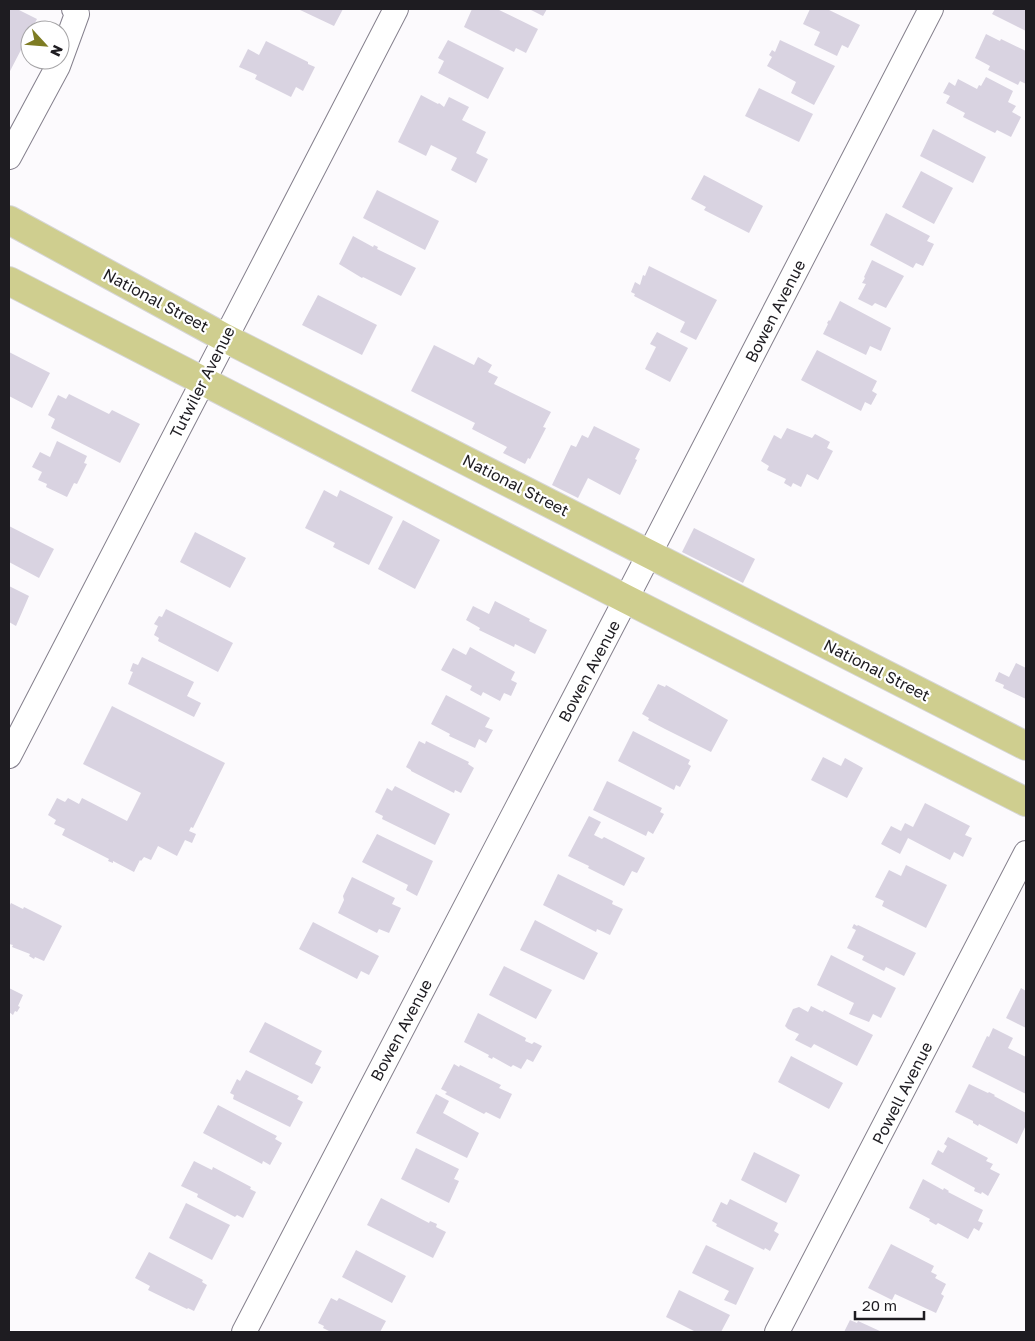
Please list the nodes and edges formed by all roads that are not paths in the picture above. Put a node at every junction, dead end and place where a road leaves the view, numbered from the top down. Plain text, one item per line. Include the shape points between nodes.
1 (74, 9) edge
2 (396, 9) edge
3 (931, 9) edge
4 (9, 157) edge
5 (9, 220) edge
6 (9, 281) edge
7 (225, 338) junction
8 (203, 380) junction
9 (650, 553) junction
10 (626, 599) junction
11 (1026, 746) edge
12 (9, 756) edge
13 (1026, 802) edge
14 (1026, 853) edge
15 (244, 1332) edge
16 (777, 1332) edge

1 - 4 street via 77,14 58,66
2 - 7 street, Tutwiler Avenue
3 - 9 street, Bowen Avenue
5 - 7 main road, National Street
6 - 8 main road
7 - 8 street, Tutwiler Avenue
7 - 9 main road, National Street
8 - 10 main road
8 - 12 street, Tutwiler Avenue
9 - 10 street, Bowen Avenue
9 - 11 main road, National Street
10 - 13 main road
10 - 15 street, Bowen Avenue
14 - 16 street, Powell Avenue

